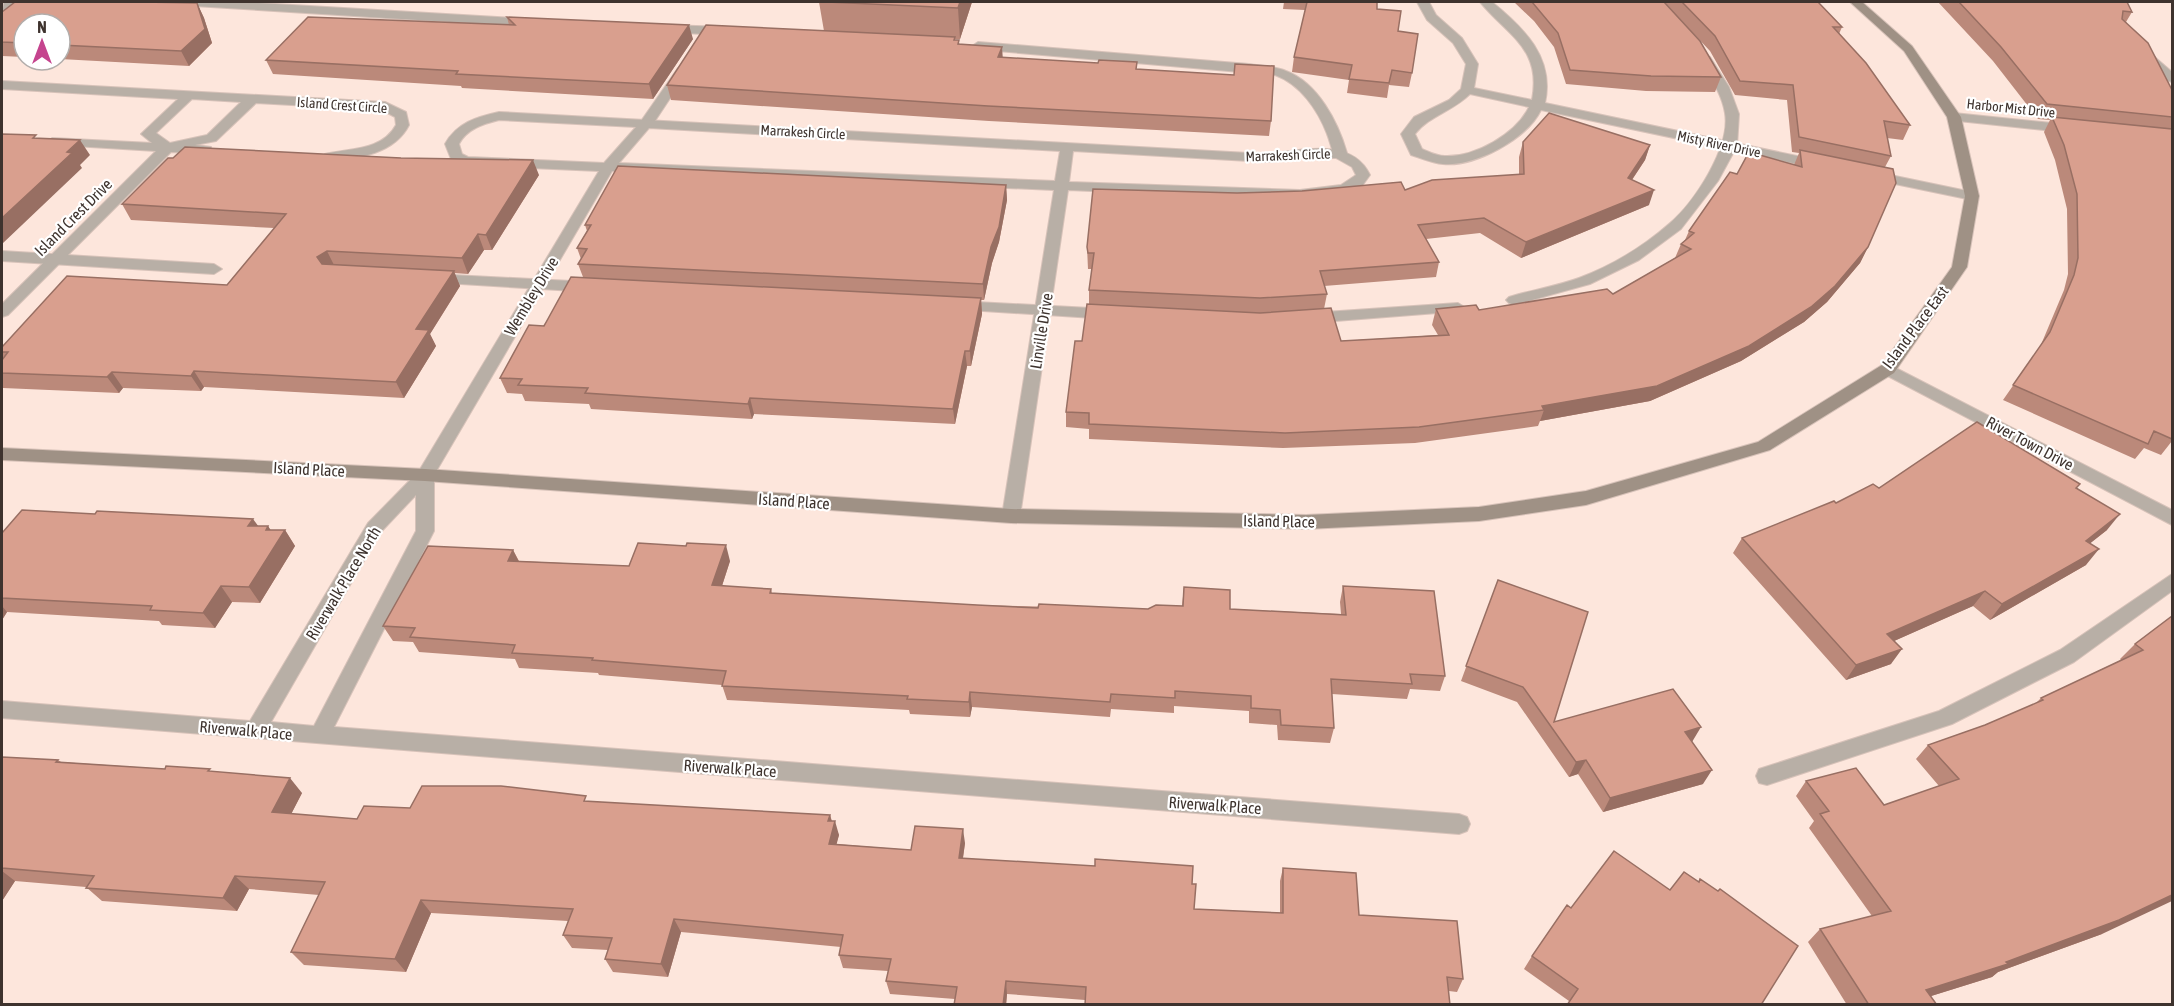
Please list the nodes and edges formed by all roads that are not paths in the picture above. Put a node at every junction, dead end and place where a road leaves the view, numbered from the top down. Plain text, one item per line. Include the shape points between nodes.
1 (20, 2) edge
2 (194, 2) edge
3 (1423, 2) edge
4 (1486, 2) edge
5 (1856, 2) edge
6 (2, 11) edge
7 (547, 24) edge
8 (650, 28) edge
9 (743, 32) edge
10 (968, 45) edge
11 (2138, 46) edge
12 (1700, 51) edge
13 (688, 60) edge
14 (2172, 78) edge
15 (2, 85) edge
16 (1467, 90) junction
17 (187, 96) junction
18 (251, 100) junction
19 (1538, 106) junction
20 (1954, 117) junction
21 (646, 124) junction
22 (2080, 129) edge
23 (37, 140) edge
24 (1067, 146) junction
25 (1730, 146) junction
26 (168, 147) junction
27 (215, 150) edge
28 (1340, 153) junction
29 (320, 157) edge
30 (1834, 167) edge
31 (607, 168) junction
32 (1857, 172) edge
33 (1061, 188) junction
34 (1972, 196) junction
35 (2, 256) edge
36 (56, 260) junction
37 (214, 269) dead end
38 (419, 278) edge
39 (538, 285) junction
40 (609, 288) edge
41 (1514, 300) dead end
42 (940, 305) edge
43 (1458, 308) edge
44 (1044, 310) junction
45 (2, 312) edge
46 (1128, 315) edge
47 (1294, 319) edge
48 (1888, 369) junction
49 (2, 454) edge
50 (425, 475) junction
51 (1586, 498) joint
52 (1011, 516) junction
53 (2172, 518) edge
54 (2172, 580) edge
55 (2, 710) edge
56 (255, 731) junction
57 (319, 736) junction
58 (1767, 777) dead end
59 (1459, 824) dead end

1 - 6 street
2 - 7 street
3 - 16 street via 1431,17 1458,40 1472,64
4 - 19 street via 1533,51 1542,80
5 - 20 street, Island Place East via 1908,49
8 - 9 street via 704,35
10 - 28 street via 1249,68 1286,75 1316,105 1336,136
11 - 14 street
12 - 25 street via 1723,87 1732,114
13 - 21 street, Wembley Drive
15 - 17 street, Island Crest Circle
16 - 19 street, Misty River Drive
16 - 19 street via 1454,104 1419,120 1407,134 1416,152 1443,160 1502,144 1521,129
17 - 18 street, Island Crest Circle
17 - 26 street via 148,134
18 - 26 street via 211,138
18 - 29 street, Island Crest Circle via 385,106 401,115 403,126 381,146 349,156
19 - 25 street, Misty River Drive
20 - 22 street, Harbor Mist Drive
20 - 34 street, Island Place East
21 - 24 street, Marrakesh Circle
21 - 31 street, Wembley Drive
21 - 31 street, Marrakesh Circle via 499,116 469,126 452,144 456,156 465,161
23 - 26 street
24 - 28 street, Marrakesh Circle via 1267,158
24 - 33 street, Linville Drive
25 - 30 street, Misty River Drive
25 - 41 street via 1710,181 1676,226 1634,257 1585,280
26 - 27 street
26 - 36 street, Island Crest Drive
28 - 33 street, Marrakesh Circle via 1356,162 1363,175 1355,186 1333,193
31 - 33 street, Marrakesh Circle
31 - 39 street, Wembley Drive
32 - 34 street
33 - 44 street, Linville Drive
34 - 48 street, Island Place East via 1959,267
35 - 36 street
36 - 37 street
36 - 45 street, Island Crest Drive
38 - 39 street
39 - 40 street
39 - 50 street, Wembley Drive
42 - 44 street
43 - 47 street
44 - 46 street
44 - 52 street, Linville Drive
48 - 51 street, Island Place East via 1764,446
48 - 53 street, River Town Drive
49 - 50 street, Island Place
50 - 52 street, Island Place
50 - 56 street, Riverwalk Place North via 374,528
50 - 57 street via 425,531
51 - 52 street, Island Place via 1479,514 1306,522
54 - 58 street via 2067,656 1945,718
55 - 56 street, Riverwalk Place
56 - 57 street, Riverwalk Place
57 - 59 street, Riverwalk Place

